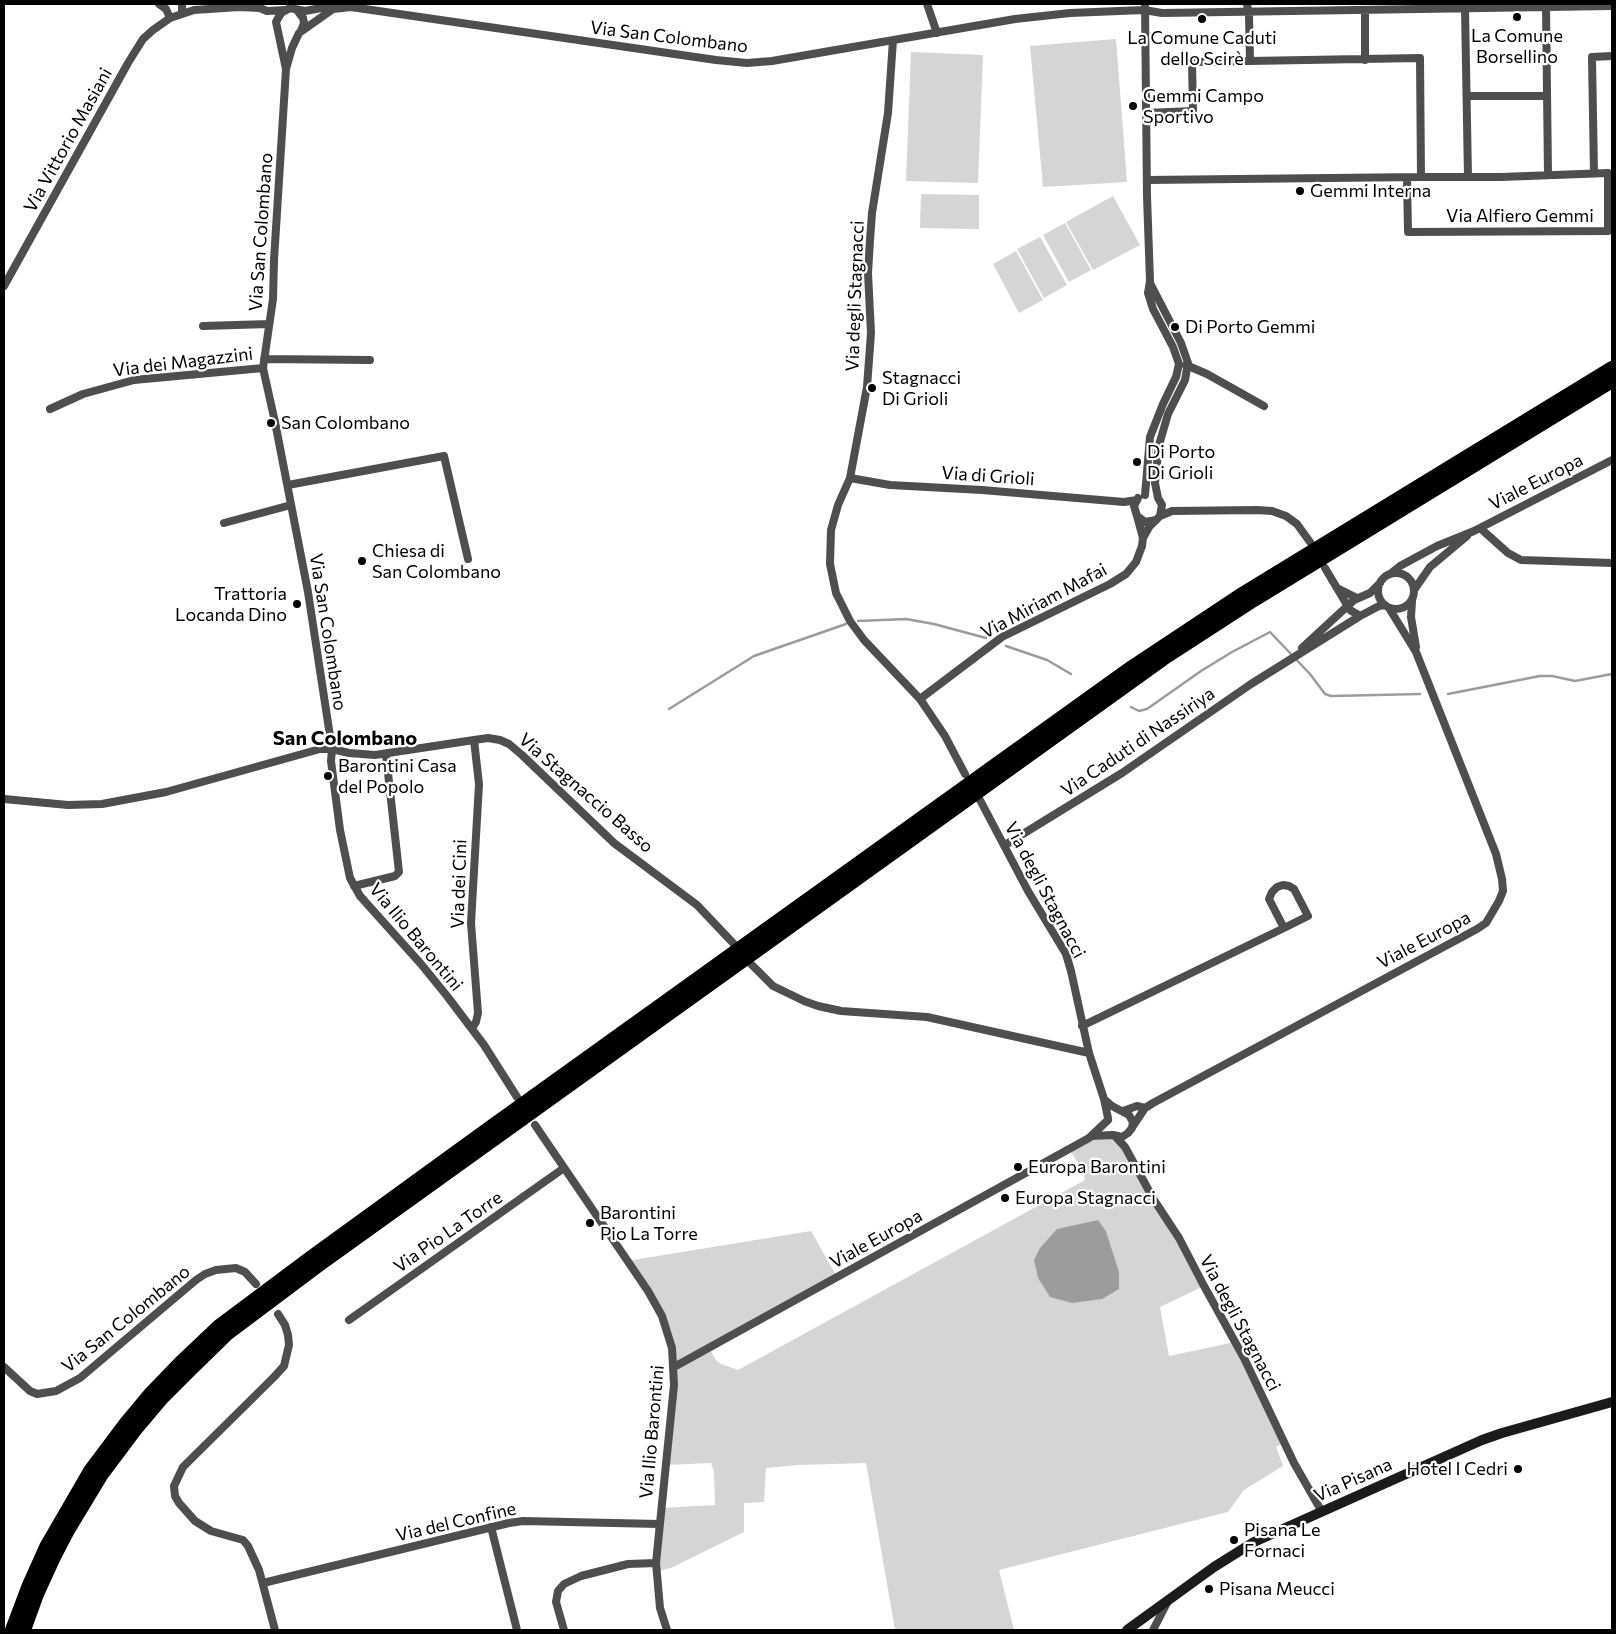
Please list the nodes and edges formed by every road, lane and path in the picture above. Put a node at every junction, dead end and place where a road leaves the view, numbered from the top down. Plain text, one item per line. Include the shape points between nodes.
1 (159, 4) edge
2 (182, 4) edge
3 (203, 4) edge
4 (926, 4) edge
5 (1398, 6) edge
6 (1612, 6) edge
7 (373, 7) edge
8 (1144, 7) edge
9 (1247, 7) edge
10 (1546, 7) junction
11 (214, 8) junction
12 (1465, 8) junction
13 (333, 9) junction
14 (284, 10) junction
15 (297, 10) junction
16 (1365, 10) junction
17 (267, 11) junction
18 (182, 14) junction
19 (170, 18) junction
20 (278, 28) junction
21 (300, 32) junction
22 (937, 33) junction
23 (894, 40) junction
24 (1612, 56) edge
25 (1365, 60) junction
26 (1250, 61) junction
27 (286, 69) junction
28 (1467, 96) junction
29 (1547, 96) junction
30 (1146, 113) junction
31 (1594, 173) junction
32 (1548, 175) junction
33 (1421, 177) junction
34 (1468, 177) junction
35 (1407, 178) junction
36 (1147, 180) junction
37 (1150, 284) junction
38 (4, 286) edge
39 (270, 324) junction
40 (202, 326) dead end
41 (264, 359) junction
42 (370, 360) dead end
43 (1178, 361) junction
44 (1188, 367) junction
45 (263, 368) junction
46 (1612, 368) edge
47 (1612, 381) edge
48 (1264, 406) dead end
49 (50, 409) dead end
50 (1612, 460) edge
51 (850, 478) junction
52 (288, 485) junction
53 (1145, 495) junction
54 (1137, 500) junction
55 (1160, 500) junction
56 (1124, 502) junction
57 (291, 505) junction
58 (1172, 511) junction
59 (1136, 515) junction
60 (1158, 518) junction
61 (224, 523) dead end
62 (1477, 530) junction
63 (1143, 538) junction
64 (1310, 542) dead end
65 (468, 559) dead end
66 (1612, 563) edge
67 (1325, 568) dead end
68 (1390, 574) junction
69 (1380, 583) junction
70 (1335, 586) junction
71 (1414, 590) junction
72 (1357, 598) junction
73 (1412, 601) junction
74 (1348, 607) junction
75 (1387, 607) junction
76 (1360, 616) junction
77 (1416, 652) junction
78 (1286, 662) junction
79 (920, 699) junction
80 (474, 740) junction
81 (332, 748) junction
82 (386, 755) junction
83 (965, 774) dead end
84 (4, 799) edge
85 (980, 800) dead end
86 (1005, 845) junction
87 (354, 886) junction
88 (1284, 928) junction
89 (734, 944) dead end
90 (750, 963) dead end
91 (1082, 1026) junction
92 (472, 1028) junction
93 (1089, 1053) junction
94 (517, 1097) dead end
95 (1104, 1099) junction
96 (1145, 1108) junction
97 (1122, 1111) junction
98 (1108, 1119) junction
99 (535, 1125) dead end
100 (1131, 1129) junction
101 (1114, 1135) junction
102 (1092, 1136) junction
103 (1127, 1150) junction
104 (564, 1168) junction
105 (256, 1284) dead end
106 (278, 1314) dead end
107 (349, 1320) dead end
108 (4, 1367) edge
109 (674, 1367) junction
110 (1612, 1402) edge
111 (1322, 1512) junction
112 (659, 1524) junction
113 (492, 1527) junction
114 (656, 1563) junction
115 (263, 1583) junction
116 (1168, 1601) junction
117 (12, 1630) edge
118 (24, 1630) edge
119 (275, 1630) edge
120 (518, 1630) edge
121 (564, 1630) edge
122 (667, 1630) edge
123 (1128, 1630) edge
124 (1153, 1630) edge

1 - 19 street
2 - 18 street
3 - 11 street
4 - 22 street
5 - 12 street, Via San Colombano
5 - 16 street, Via San Colombano
6 - 10 street, Via San Colombano
7 - 13 street, Via San Colombano
7 - 23 street, Via San Colombano via 747,63
8 - 9 street, Via San Colombano via 1156,12
8 - 22 street, Via San Colombano via 1029,17
8 - 30 street
9 - 16 street, Via San Colombano
9 - 26 street
10 - 12 street, Via San Colombano
10 - 29 street
11 - 17 street, Via San Colombano via 246,7
11 - 18 street, Via Vittorio Masiani
12 - 28 street
13 - 15 street, Via San Colombano
13 - 21 street
14 - 15 street, Via San Colombano
14 - 17 street, Via San Colombano
14 - 20 street via 277,18
15 - 21 street via 304,23
16 - 25 street
17 - 20 street
18 - 19 street, Via Vittorio Masiani
19 - 38 street, Via Vittorio Masiani via 148,34 132,56
20 - 21 street via 288,37
20 - 27 street, Via San Colombano
21 - 27 street, Via San Colombano
22 - 23 street, Via San Colombano
23 - 51 street, Via degli Stagnacci via 888,114 872,213 868,273 872,333 870,354
24 - 31 street via 1592,57
25 - 26 street
25 - 33 street via 1420,58
26 - 30 street via 1192,62 1193,112
27 - 39 street, Via San Colombano
28 - 29 street
28 - 34 street
29 - 32 street
30 - 36 street
31 - 32 street
31 - 35 street, Via Alfiero Gemmi via 1608,173 1608,231 1408,232
32 - 34 street
33 - 34 street
33 - 35 street
35 - 36 street
36 - 37 street
37 - 43 street via 1151,304
37 - 44 street via 1185,353
39 - 40 street
39 - 41 street, Via San Colombano
41 - 42 street
41 - 45 street, Via San Colombano
43 - 44 street
43 - 53 street via 1178,372 1150,437
44 - 48 street
44 - 55 street via 1168,414 1160,445 1156,489
45 - 49 street, Via dei Magazzini via 134,380 83,394
45 - 52 street, Via San Colombano
46 - 117 highway via 1239,596 1132,667 219,1326 151,1393 90,1471 46,1547
47 - 118 highway via 1254,600 1142,674 227,1334 162,1398 102,1474 54,1557
50 - 62 street, Viale Europa
51 - 56 street, Via di Grioli via 890,485
51 - 79 street, Via degli Stagnacci via 830,534 834,585 842,607 858,632
52 - 57 street, Via San Colombano
52 - 65 street via 444,456
53 - 54 street
53 - 55 street
54 - 56 street, Via di Grioli
54 - 59 street via 1134,506
55 - 58 street
55 - 60 street via 1162,508
56 - 59 street
57 - 61 street
57 - 81 street, Via San Colombano
58 - 60 street
58 - 64 street via 1277,512 1297,524
59 - 60 street via 1146,522
59 - 63 street
60 - 63 street, Via Miriam Mafai
62 - 66 street via 1522,560
62 - 68 street, Viale Europa via 1437,546
62 - 71 street, Viale Europa via 1430,567
63 - 79 street, Via Miriam Mafai via 1138,560 1123,576 1002,637
67 - 70 street
68 - 69 street
68 - 71 street via 1406,576
69 - 72 street, Via Caduti di Nassiriya via 1370,593
69 - 75 street via 1379,597
70 - 72 street
70 - 74 street
71 - 73 street
72 - 74 street, Via Caduti di Nassiriya
73 - 75 street via 1399,609
73 - 77 street, Viale Europa
74 - 76 street
74 - 78 street, Via Caduti di Nassiriya
75 - 76 street, Via Caduti di Nassiriya via 1379,606
75 - 77 street, Viale Europa
76 - 78 street, Via Caduti di Nassiriya
77 - 96 street, Viale Europa via 1501,869 1502,891 1492,914 1477,929
78 - 86 street, Via Caduti di Nassiriya via 1122,773
79 - 83 street, Via degli Stagnacci
80 - 82 street, Via Stagnaccio Basso
80 - 89 street, Via Stagnaccio Basso via 488,738 509,744 614,843 697,905
80 - 92 street, Via dei Cini via 479,784 471,922 478,1013
81 - 82 street, Via Stagnaccio Basso via 363,755
81 - 84 street via 166,792 102,804 68,805
81 - 87 street, Via Ilio Barontini via 340,830
82 - 87 street via 399,872 395,876
85 - 86 street, Via degli Stagnacci
86 - 91 street, Via degli Stagnacci via 1066,954
87 - 92 street, Via Ilio Barontini
88 - 88 street via 1308,916 1294,889 1283,885 1277,887 1269,899
88 - 91 street
90 - 93 street via 773,986 818,1006 841,1011 927,1017
91 - 93 street, Via degli Stagnacci
92 - 94 street, Via Ilio Barontini
93 - 95 street, Via degli Stagnacci
95 - 97 street
95 - 98 street, Via degli Stagnacci
96 - 97 street, Viale Europa via 1137,1106
96 - 100 street, Viale Europa
97 - 98 street via 1113,1113
97 - 100 street via 1130,1116
98 - 101 street, Via degli Stagnacci via 1108,1128
98 - 102 street, Viale Europa
99 - 104 street, Via Ilio Barontini
100 - 101 street via 1122,1136
100 - 103 street
101 - 102 street, Viale Europa
101 - 103 street, Via degli Stagnacci
102 - 109 street, Viale Europa
103 - 111 street, Via degli Stagnacci via 1154,1200 1180,1238
104 - 107 street, Via Pio La Torre
104 - 109 street, Via Ilio Barontini via 653,1299 667,1331
105 - 108 street, Via San Colombano via 236,1268 205,1274 80,1378 56,1391 37,1394
106 - 115 street via 288,1335 284,1366 183,1467 174,1486 175,1496 195,1521 211,1531 240,1539 246,1544 255,1558
109 - 112 street, Via Ilio Barontini
110 - 111 main road, Via Pisana via 1482,1440
111 - 116 main road, Via Pisana via 1244,1548
112 - 113 street, Via del Confine via 523,1521
112 - 114 street, Via Ilio Barontini
113 - 115 street, Via del Confine
113 - 120 street
114 - 121 street via 628,1564 581,1576 564,1584 556,1598
114 - 122 street, Via Ilio Barontini via 660,1608
115 - 119 street
116 - 123 main road, Via Pisana
116 - 124 street

